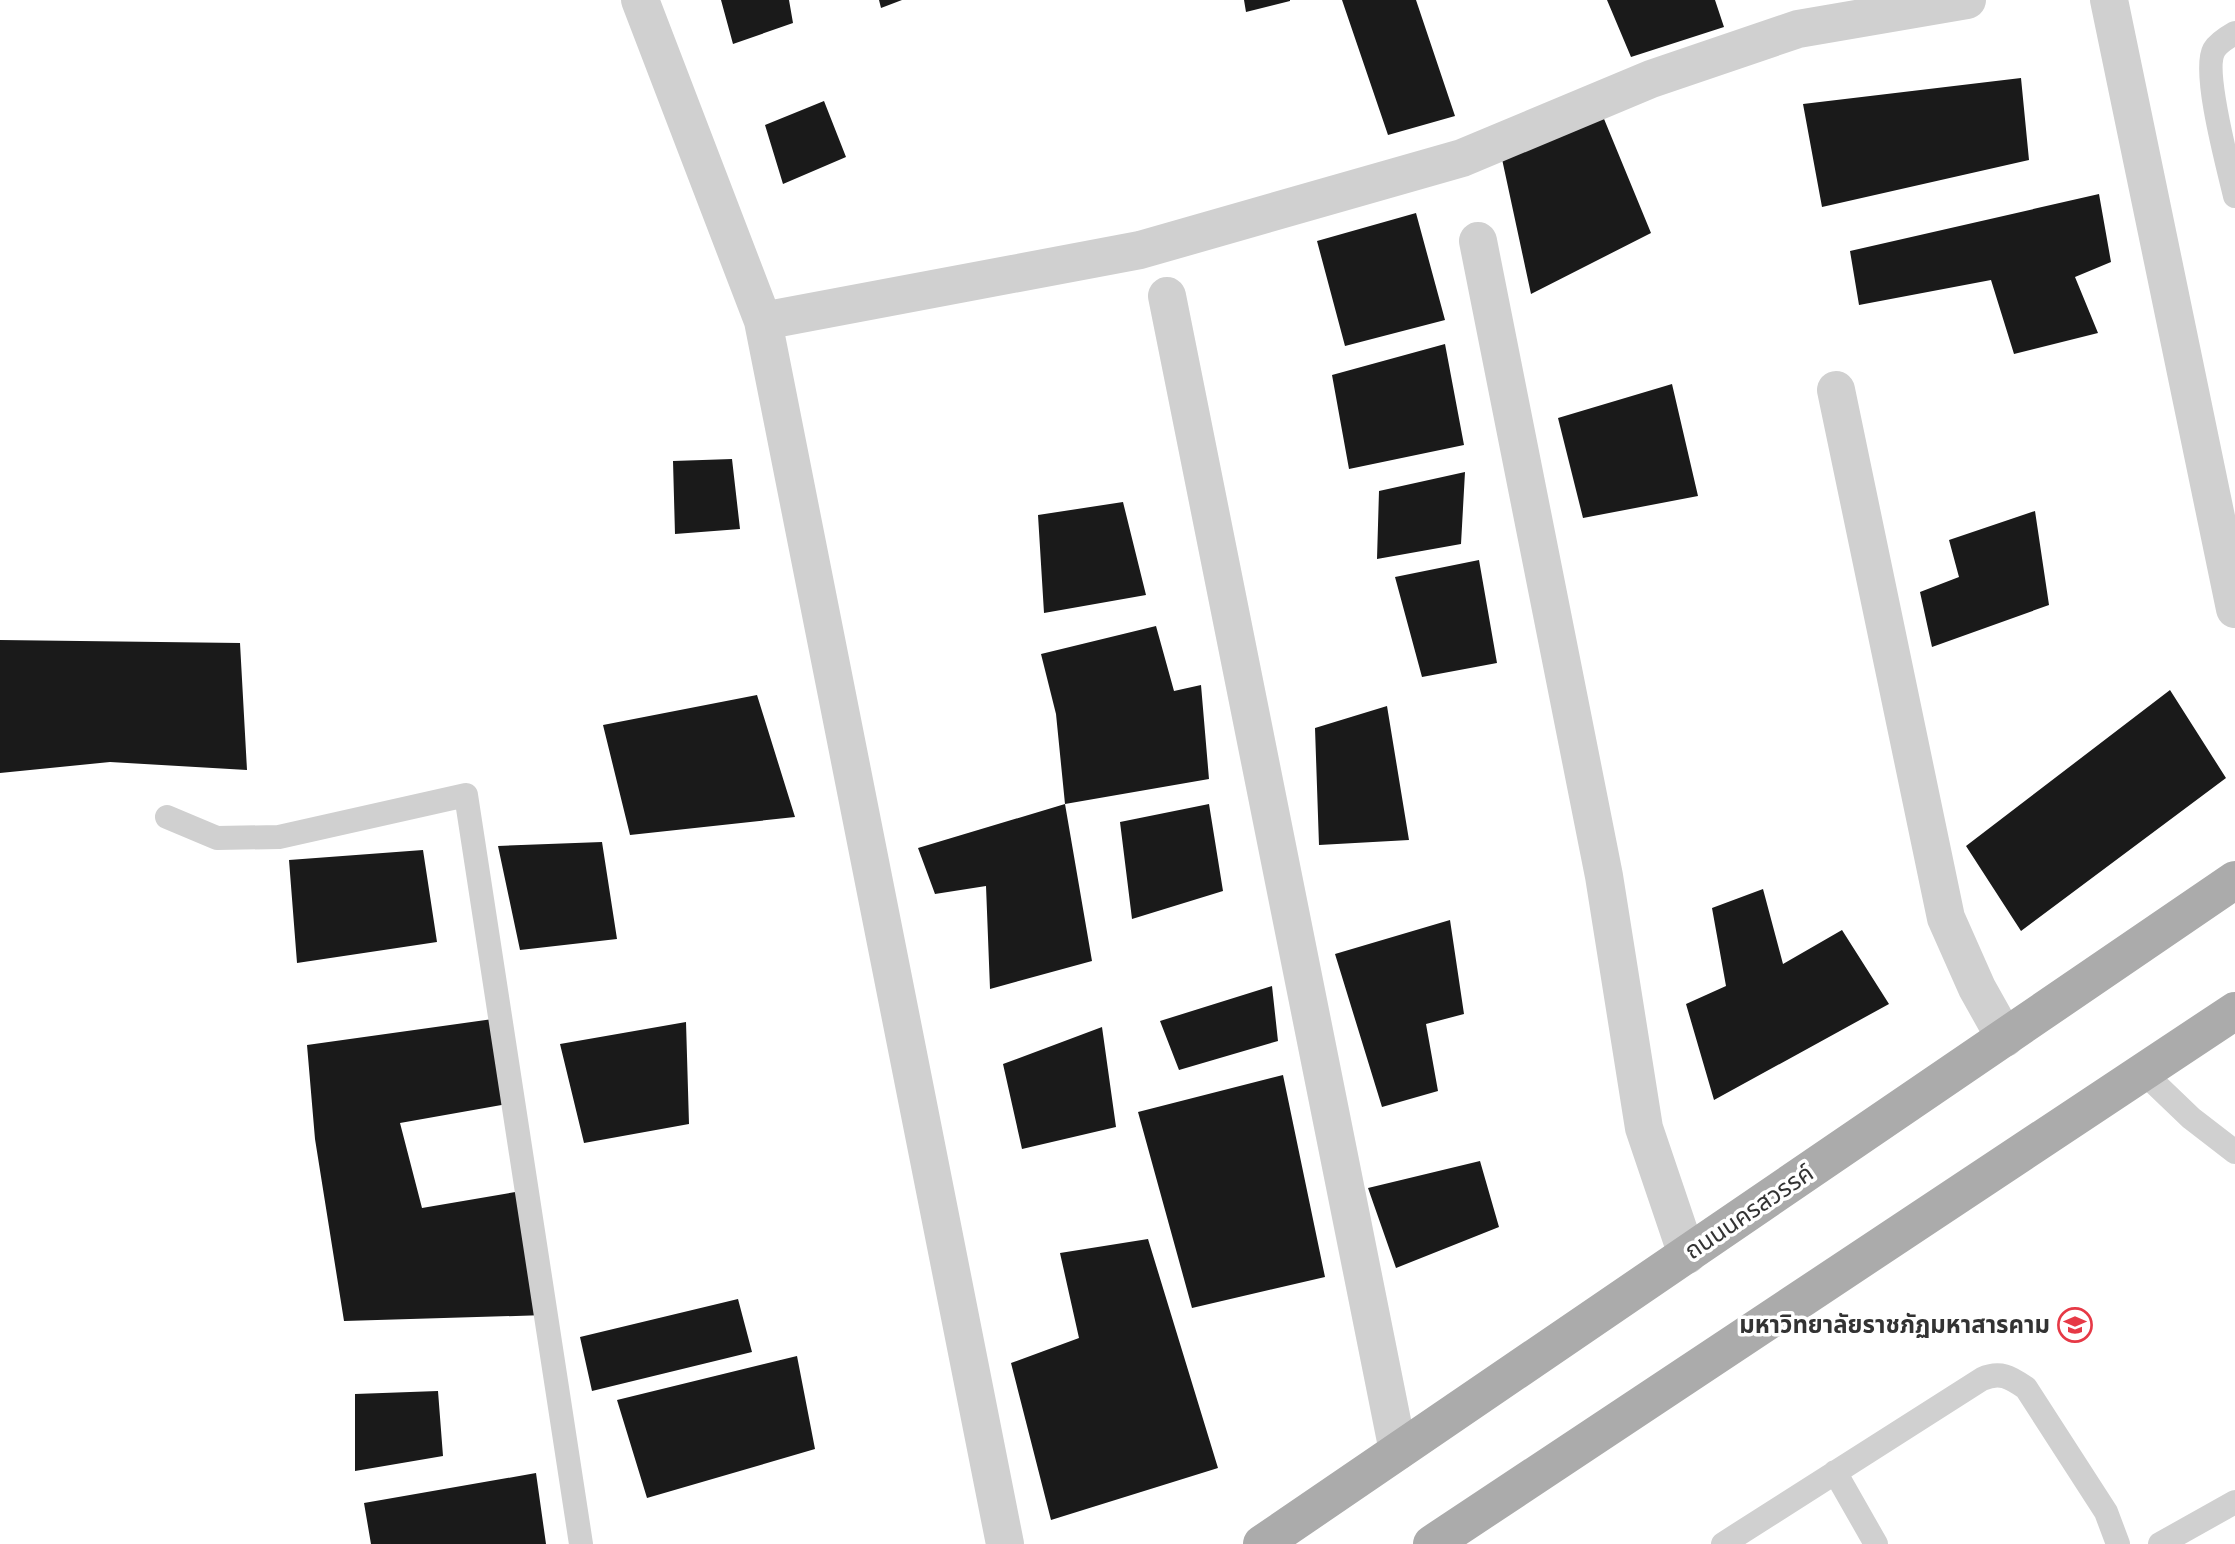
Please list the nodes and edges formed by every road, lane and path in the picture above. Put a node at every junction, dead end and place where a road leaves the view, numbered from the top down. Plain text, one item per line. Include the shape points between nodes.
1 (640, 0) edge
2 (1967, 0) edge
3 (2109, 0) edge
4 (2235, 33) edge
5 (2235, 197) edge
6 (1478, 241) dead end
7 (1167, 296) dead end
8 (763, 321) junction
9 (1836, 390) dead end
10 (2230, 568) edge
11 (2235, 609) edge
12 (167, 817) dead end
13 (2235, 880) edge
14 (2235, 1011) edge
15 (2005, 1038) junction
16 (2143, 1073) junction
17 (2235, 1152) edge
18 (1687, 1255) junction
19 (1398, 1451) junction
20 (1835, 1472) junction
21 (2235, 1502) edge
22 (581, 1544) edge
23 (1006, 1544) edge
24 (1262, 1544) edge
25 (1432, 1544) edge
26 (1723, 1544) edge
27 (1876, 1544) edge
28 (2118, 1544) edge
29 (2160, 1544) edge

1 - 8 street
2 - 8 street via 1798,29 1651,79 1462,158 1140,250
3 - 10 street
4 - 5 lane via 2214,50 2210,80
6 - 18 street via 1604,876 1644,1128
7 - 19 street
8 - 23 street
9 - 15 street via 1946,918
10 - 11 street
12 - 22 lane via 217,838 279,837 466,794
13 - 15 main road, ถนนนครสวรรค์
14 - 16 main road
15 - 18 main road, ถนนนครสวรรค์
16 - 17 lane
16 - 25 main road
18 - 19 main road, ถนนนครสวรรค์
19 - 24 main road, ถนนนครสวรรค์
20 - 26 lane
20 - 27 lane
20 - 28 lane via 1982,1378 2001,1374 2026,1388 2106,1512
21 - 29 lane

